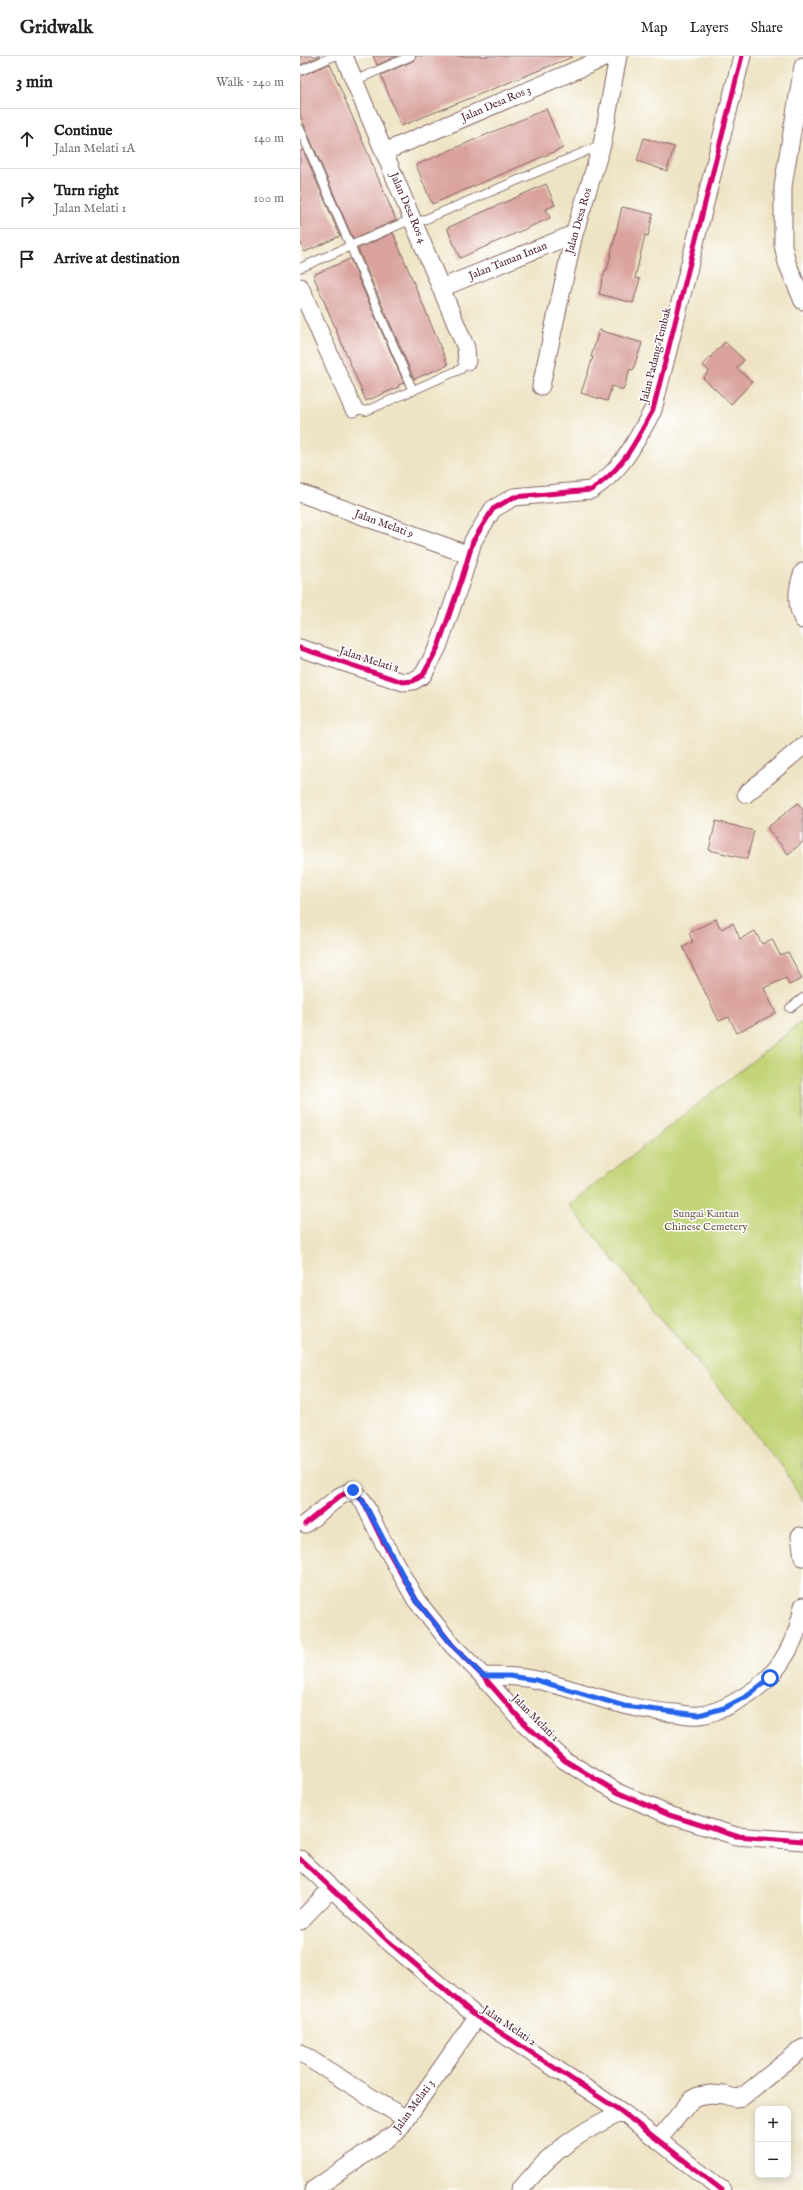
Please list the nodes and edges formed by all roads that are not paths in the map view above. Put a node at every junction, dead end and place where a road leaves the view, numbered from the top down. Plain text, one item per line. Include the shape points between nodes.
1 (334, 56) edge
2 (344, 56) edge
3 (411, 56) edge
4 (608, 56) edge
5 (618, 56) edge
6 (742, 56) edge
7 (803, 66) edge
8 (300, 71) edge
9 (354, 80) junction
10 (800, 101) edge
11 (300, 129) edge
12 (602, 145) junction
13 (384, 152) junction
14 (413, 221) junction
15 (574, 234) junction
16 (349, 245) junction
17 (300, 268) edge
18 (300, 287) edge
19 (441, 288) junction
20 (803, 301) edge
21 (467, 361) joint
22 (541, 386) dead end
23 (413, 391) junction
24 (353, 408) joint
25 (300, 493) edge
26 (468, 555) junction
27 (803, 572) edge
28 (462, 578) joint
29 (803, 620) edge
30 (300, 648) edge
31 (803, 746) edge
32 (746, 794) dead end
33 (803, 998) edge
34 (790, 1008) dead end
35 (305, 1524) dead end
36 (800, 1536) dead end
37 (803, 1557) edge
38 (803, 1606) edge
39 (483, 1676) junction
40 (803, 1841) edge
41 (300, 1859) edge
42 (330, 1889) junction
43 (300, 1921) edge
44 (477, 2018) junction
45 (803, 2048) edge
46 (300, 2053) edge
47 (622, 2112) junction
48 (406, 2119) junction
49 (658, 2140) junction
50 (313, 2190) edge
51 (520, 2190) edge
52 (722, 2190) edge

1 - 8 lane
2 - 9 street, Jalan Desa Ros 4
3 - 9 lane
4 - 13 street, Jalan Desa Ros 3
5 - 12 street, Jalan Desa Ros
6 - 26 street, Jalan Padang Tembak via 652,410 624,462 602,484 591,490 514,498 493,509 473,541
7 - 10 street
9 - 13 street, Jalan Desa Ros 4
10 - 20 street via 783,186 783,245 787,263
11 - 16 lane
12 - 14 lane
12 - 15 street, Jalan Desa Ros
13 - 14 street, Jalan Desa Ros 4
14 - 16 lane
14 - 19 street, Jalan Desa Ros 4
15 - 19 street, Jalan Taman Intan
15 - 22 street, Jalan Desa Ros
16 - 17 lane
16 - 23 lane
18 - 24 street
19 - 21 street, Jalan Desa Ros 4 via 466,348
21 - 23 lane via 462,369
23 - 24 lane via 366,411
25 - 26 street, Jalan Melati 9
26 - 28 street, Jalan Padang Tembak
27 - 29 street via 798,592 798,607
28 - 30 street, Jalan Melati 8 via 438,647 423,675 414,681 403,682
31 - 32 street
33 - 34 lane
35 - 39 street, Jalan Melati 1 via 340,1496 353,1490 363,1501 416,1600 453,1646
36 - 37 street
38 - 39 street via 800,1626 787,1653 770,1678 747,1696 724,1708 699,1715 624,1706 536,1680
39 - 40 street, Jalan Melati 1 via 522,1721 564,1760 619,1792 669,1815 736,1836
41 - 42 street, Jalan Melati 2
42 - 43 street
42 - 44 street, Jalan Melati 2
44 - 47 street, Jalan Melati 2
44 - 48 street, Jalan Melati 3
45 - 49 street via 742,2097 711,2094 695,2097
46 - 48 street
47 - 49 street, Jalan Melati 2
47 - 51 street via 588,2128 555,2152
48 - 50 street, Jalan Melati 3 via 397,2132
49 - 52 street, Jalan Melati 2

